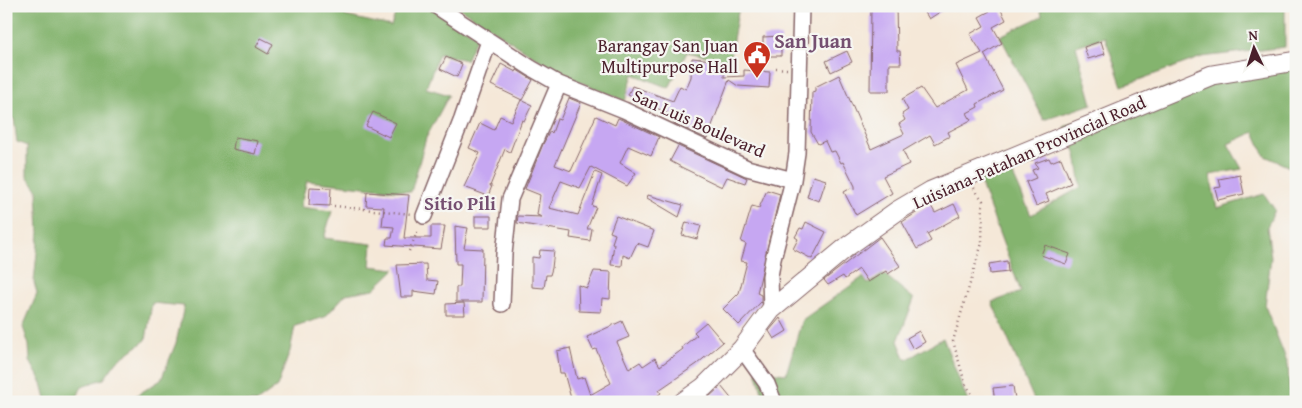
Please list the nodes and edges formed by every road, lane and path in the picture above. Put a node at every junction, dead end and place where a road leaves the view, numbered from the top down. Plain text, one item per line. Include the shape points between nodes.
1 (436, 6) edge
2 (801, 6) edge
3 (489, 41) junction
4 (1296, 61) edge
5 (559, 84) junction
6 (967, 176) junction
7 (793, 180) junction
8 (334, 206) dead end
9 (424, 216) junction
10 (409, 252) dead end
11 (502, 304) dead end
12 (770, 310) junction
13 (742, 349) junction
14 (683, 402) edge
15 (774, 402) edge
16 (977, 402) edge

1 - 3 street, San Luis Boulevard
2 - 7 street
3 - 5 street, San Luis Boulevard
3 - 9 street
4 - 6 street, Luisiana-Patahan Provincial Road via 1212,75
5 - 7 street, San Luis Boulevard via 624,110 747,168
5 - 11 street via 510,199
6 - 12 street, Luisiana-Patahan Provincial Road via 931,191 897,211 848,246
6 - 16 path via 983,201 982,244 952,341 965,383
7 - 12 street via 773,259
8 - 9 path
9 - 10 path
12 - 13 street, Luisiana-Patahan Provincial Road
13 - 14 street, Luisiana-Patahan Provincial Road via 704,387
13 - 15 street via 768,384

